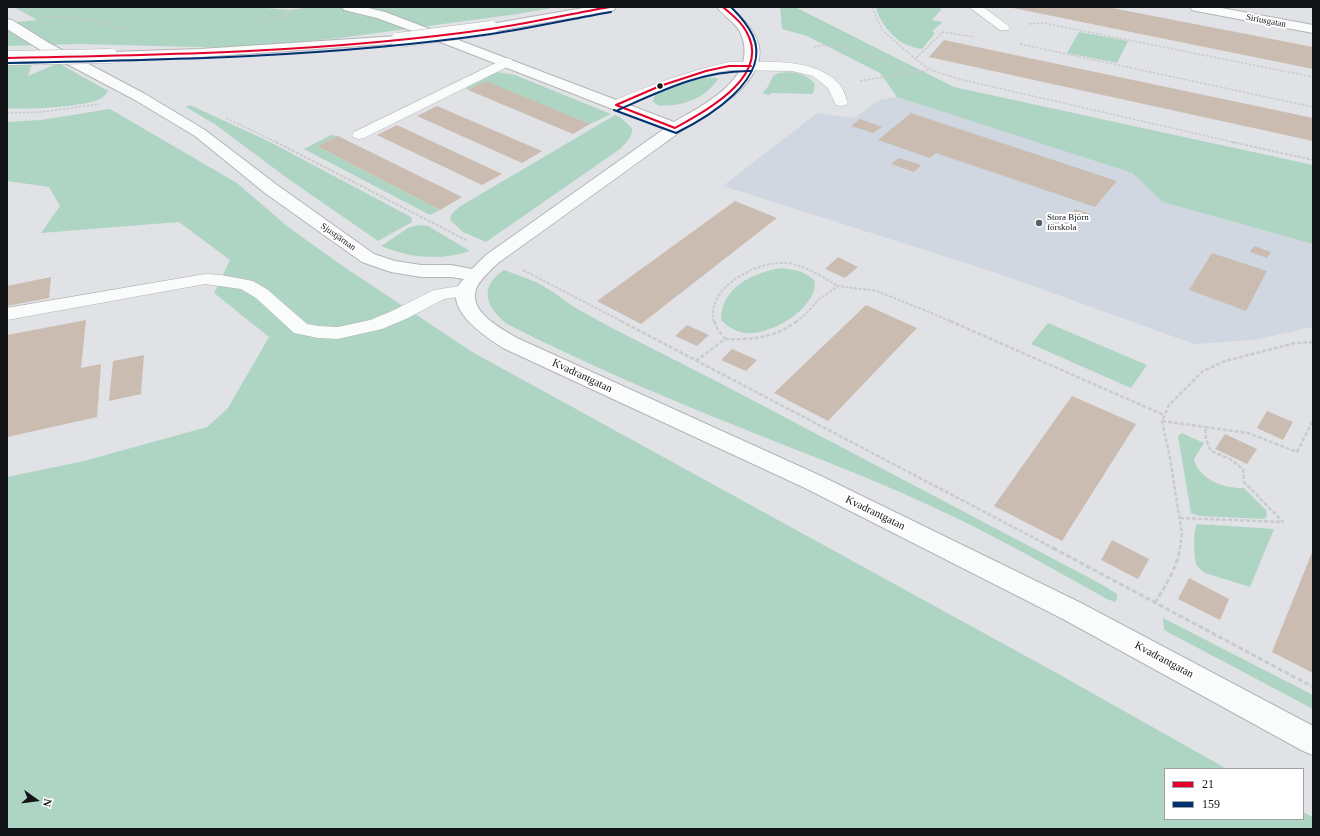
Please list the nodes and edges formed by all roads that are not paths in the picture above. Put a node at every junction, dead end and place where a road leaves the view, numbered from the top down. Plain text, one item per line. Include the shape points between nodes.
1 (348, 7) edge
2 (610, 7) edge
3 (723, 7) edge
4 (975, 7) edge
5 (1196, 7) edge
6 (8, 24) edge
7 (1004, 27) road end
8 (1313, 29) edge
9 (8, 58) edge
10 (506, 62) junction
11 (750, 66) junction
12 (841, 102) dead end
13 (616, 105) junction
14 (675, 128) junction
15 (359, 135) dead end
16 (471, 283) junction
17 (7, 314) edge
18 (1313, 741) edge

1 - 10 street via 381,15
2 - 9 street, bridge via 491,28 398,40 200,53
3 - 11 street via 748,34 753,52
4 - 7 lane
5 - 8 street, Siriusgatan
6 - 16 street, Sjustjärnan via 200,133 271,189 368,258 391,266 421,271 451,271
10 - 13 street
10 - 15 lane
11 - 12 lane via 792,67 818,73 834,86
11 - 13 lane via 729,66 706,71 660,86
11 - 14 street via 743,80 720,101
13 - 14 street
14 - 16 street via 492,259
16 - 17 lane via 440,294 375,325 338,333 301,329 262,294 247,285 205,279
16 - 18 street, Kvadrantgatan via 467,300 471,311 482,324 510,343 813,482 1072,610

